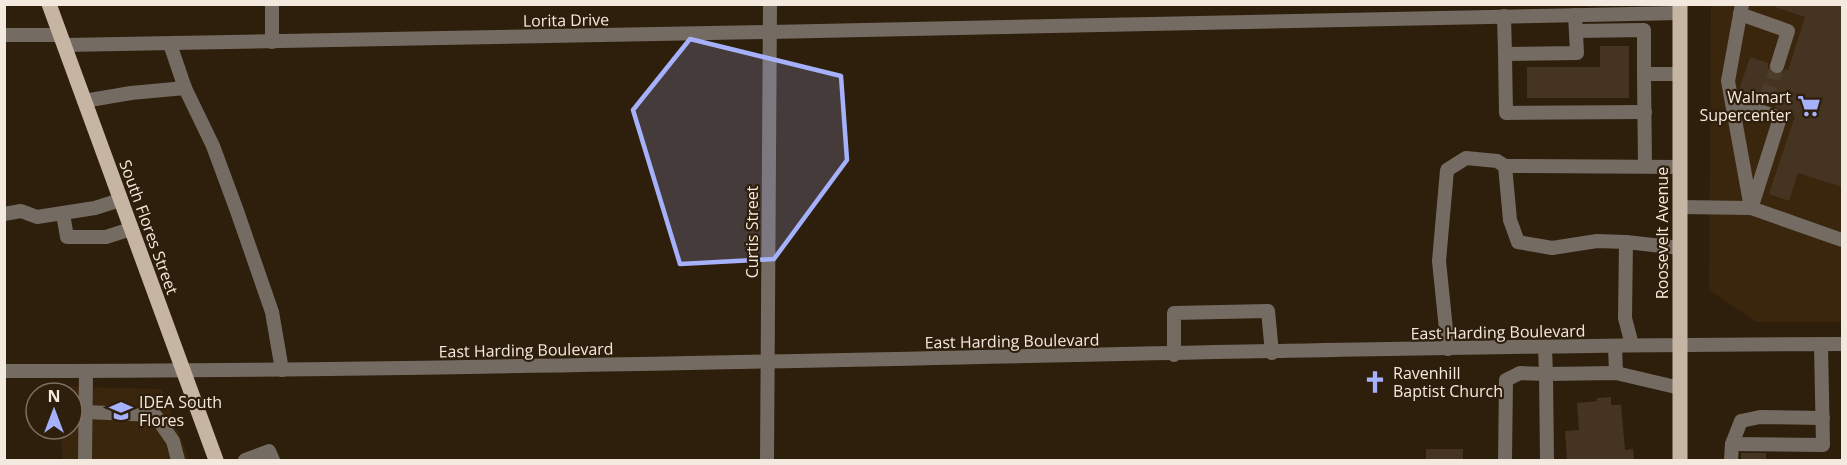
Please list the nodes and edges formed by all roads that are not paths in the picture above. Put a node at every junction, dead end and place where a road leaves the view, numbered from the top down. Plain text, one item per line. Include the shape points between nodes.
1 (49, 4) edge
2 (272, 4) edge
3 (770, 4) edge
4 (1680, 8) edge
5 (1741, 9) edge
6 (1475, 11) edge
7 (1575, 15) junction
8 (1504, 16) junction
9 (1576, 31) junction
10 (770, 32) junction
11 (4, 35) edge
12 (62, 40) junction
13 (272, 42) junction
14 (170, 44) junction
15 (1505, 54) junction
16 (1777, 66) tunnel mouth
17 (1644, 74) junction
18 (1680, 74) junction
19 (185, 88) junction
20 (84, 101) junction
21 (1732, 102) junction
22 (1645, 112) junction
23 (1505, 166) junction
24 (1646, 166) junction
25 (1680, 167) junction
26 (120, 200) junction
27 (1680, 207) junction
28 (1751, 208) junction
29 (4, 214) edge
30 (63, 214) junction
31 (130, 229) junction
32 (1842, 240) edge
33 (1626, 242) junction
34 (1680, 248) junction
35 (1821, 344) junction
36 (1842, 344) edge
37 (1632, 345) junction
38 (1615, 346) junction
39 (1680, 346) junction
40 (1545, 347) junction
41 (1448, 349) junction
42 (1272, 352) junction
43 (1174, 354) junction
44 (767, 363) junction
45 (282, 370) junction
46 (4, 371) edge
47 (86, 371) junction
48 (182, 371) junction
49 (1616, 373) junction
50 (1546, 374) junction
51 (1680, 388) junction
52 (85, 412) junction
53 (1823, 418) junction
54 (1732, 444) junction
55 (85, 460) edge
56 (178, 460) edge
57 (216, 460) edge
58 (245, 460) edge
59 (273, 460) edge
60 (767, 460) edge
61 (1505, 460) edge
62 (1547, 460) edge
63 (1680, 460) edge
64 (1731, 460) edge

1 - 12 main road, South Flores Street
2 - 13 street
3 - 10 street, Curtis Street
4 - 7 street, Lorita Drive
4 - 18 main road, Roosevelt Avenue
5 - 16 street via 1788,31
5 - 21 street via 1728,81
6 - 8 street, Lorita Drive
6 - 10 street, Lorita Drive
7 - 8 street, Lorita Drive
7 - 9 street
8 - 15 street
9 - 15 street via 1577,53
9 - 17 street via 1644,30
10 - 13 street, Lorita Drive
10 - 44 street, Curtis Street
11 - 12 street, Lorita Drive
12 - 14 street, Lorita Drive
12 - 20 main road, South Flores Street
13 - 14 street, Lorita Drive
14 - 19 street
15 - 22 street via 1506,113
17 - 18 street
17 - 22 street
18 - 25 main road, Roosevelt Avenue
19 - 20 street
19 - 45 street via 213,146 249,244 272,312
20 - 26 main road, South Flores Street
21 - 28 street
21 - 28 street via 1764,105 1780,118
22 - 24 street
23 - 24 street
23 - 33 street via 1510,220 1518,242 1552,248
23 - 41 street via 1497,161 1466,158 1447,170 1439,261
24 - 25 street
25 - 27 main road, Roosevelt Avenue
26 - 30 street
26 - 31 main road, South Flores Street
27 - 28 street
27 - 34 main road, Roosevelt Avenue
28 - 32 street
29 - 30 street via 21,211 38,218
30 - 31 street via 67,237 106,237
31 - 48 main road, South Flores Street
33 - 34 street
33 - 37 street via 1625,318
34 - 39 main road, Roosevelt Avenue
35 - 36 street, East Harding Boulevard
35 - 39 street, East Harding Boulevard
35 - 53 street
37 - 38 street, East Harding Boulevard
37 - 39 street, East Harding Boulevard
38 - 40 street, East Harding Boulevard
38 - 49 street
39 - 51 main road, Roosevelt Avenue
40 - 41 street, East Harding Boulevard
40 - 50 street
41 - 42 street, East Harding Boulevard
42 - 43 street, East Harding Boulevard
42 - 43 street via 1268,311 1174,314
43 - 44 street, East Harding Boulevard
44 - 45 street, East Harding Boulevard
44 - 60 street, Curtis Street
45 - 48 street, East Harding Boulevard
46 - 47 street, East Harding Boulevard
47 - 48 street, East Harding Boulevard
47 - 52 street
48 - 57 main road, South Flores Street
49 - 50 street
49 - 51 street
50 - 61 street via 1520,373 1506,380
50 - 62 street
51 - 63 main road, Roosevelt Avenue
52 - 55 street
52 - 56 street via 155,415 173,441
53 - 54 street via 1760,417 1741,421
53 - 54 street via 1823,445
54 - 64 street
58 - 59 street via 269,451

